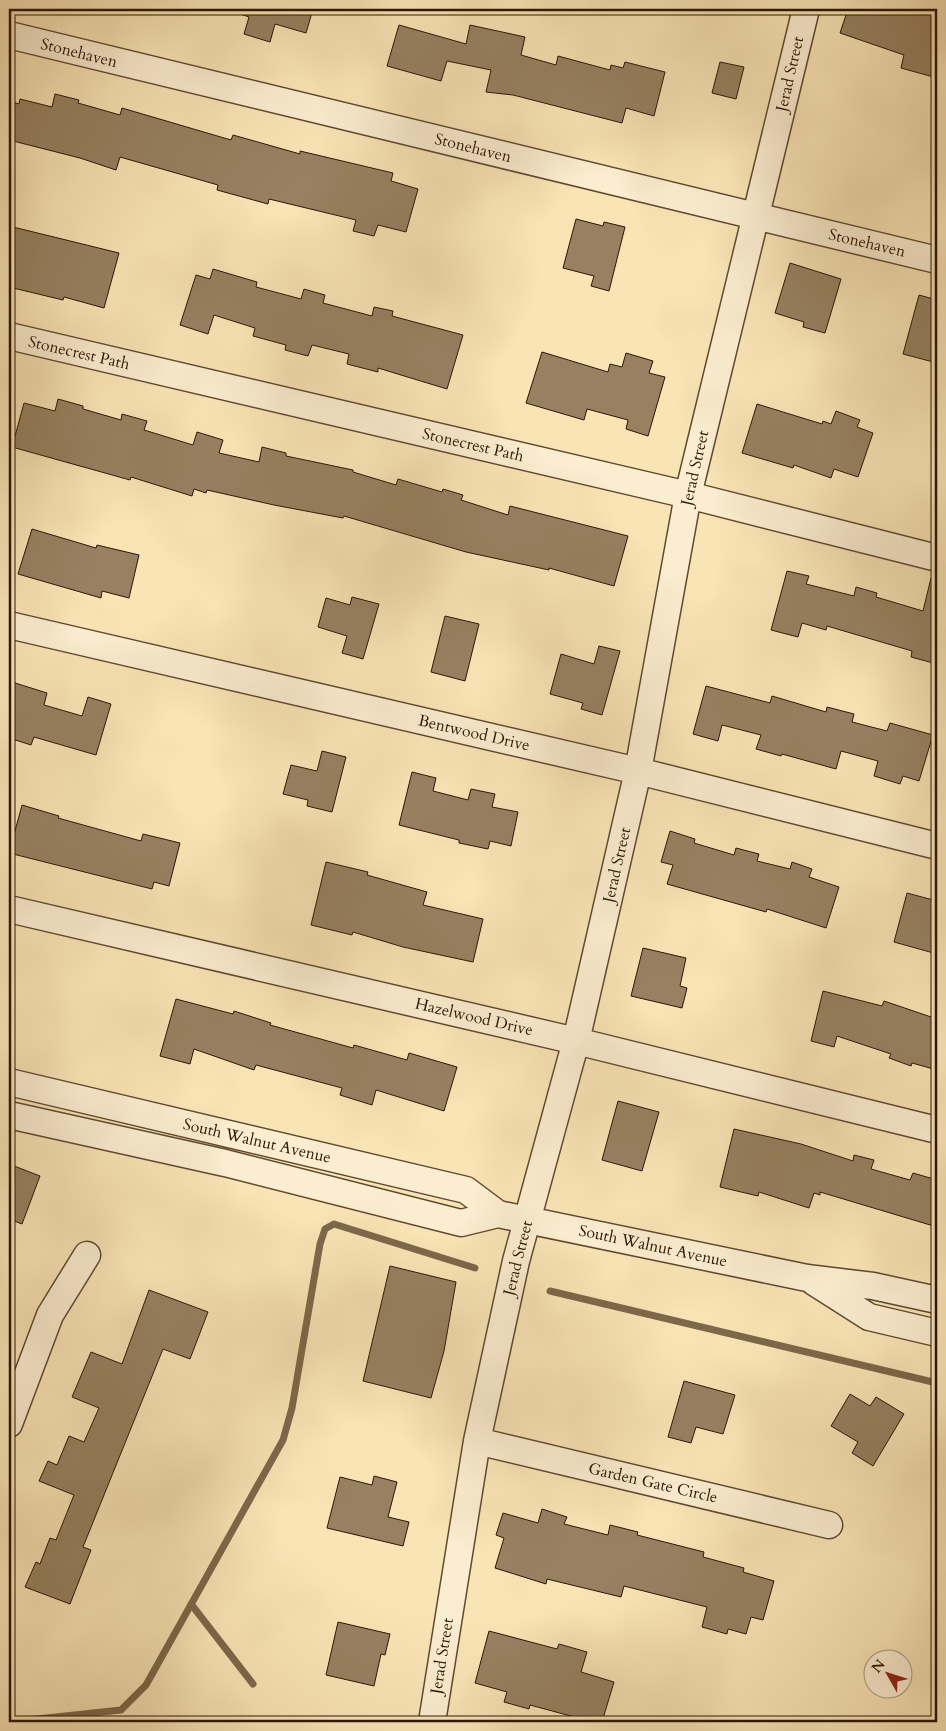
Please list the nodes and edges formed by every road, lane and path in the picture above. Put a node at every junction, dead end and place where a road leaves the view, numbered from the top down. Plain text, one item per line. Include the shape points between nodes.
1 (806, 9) edge
2 (9, 36) edge
3 (756, 217) junction
4 (937, 260) edge
5 (9, 336) edge
6 (688, 495) junction
7 (937, 558) edge
8 (9, 625) edge
9 (638, 771) junction
10 (937, 846) edge
11 (9, 909) edge
12 (576, 1040) junction
13 (9, 1082) edge
14 (9, 1115) edge
15 (937, 1130) edge
16 (498, 1214) junction
17 (528, 1220) junction
18 (87, 1255) dead end
19 (807, 1278) junction
20 (937, 1300) edge
21 (937, 1333) edge
22 (9, 1424) edge
23 (477, 1442) junction
24 (829, 1524) dead end
25 (432, 1722) edge

1 - 3 street, Jerad Street
2 - 3 street, Stonehaven
3 - 4 street, Stonehaven
3 - 6 street, Jerad Street
5 - 6 street, Stonecrest Path
6 - 7 street, Stonecrest Path
6 - 9 street, Jerad Street
8 - 9 street, Bentwood Drive
9 - 10 street, Bentwood Drive
9 - 12 street, Jerad Street
11 - 12 street, Hazelwood Drive
12 - 15 street, Hazelwood Drive
12 - 17 street, Jerad Street
13 - 16 street, South Walnut Avenue via 466,1190
14 - 16 street, South Walnut Avenue via 225,1163 461,1223
16 - 17 street, South Walnut Avenue
17 - 19 street, South Walnut Avenue
17 - 23 street, Jerad Street via 516,1261
18 - 22 street via 50,1315
19 - 20 street, South Walnut Avenue via 874,1286
19 - 21 street, South Walnut Avenue via 869,1317
23 - 24 street, Garden Gate Circle
23 - 25 street, Jerad Street

